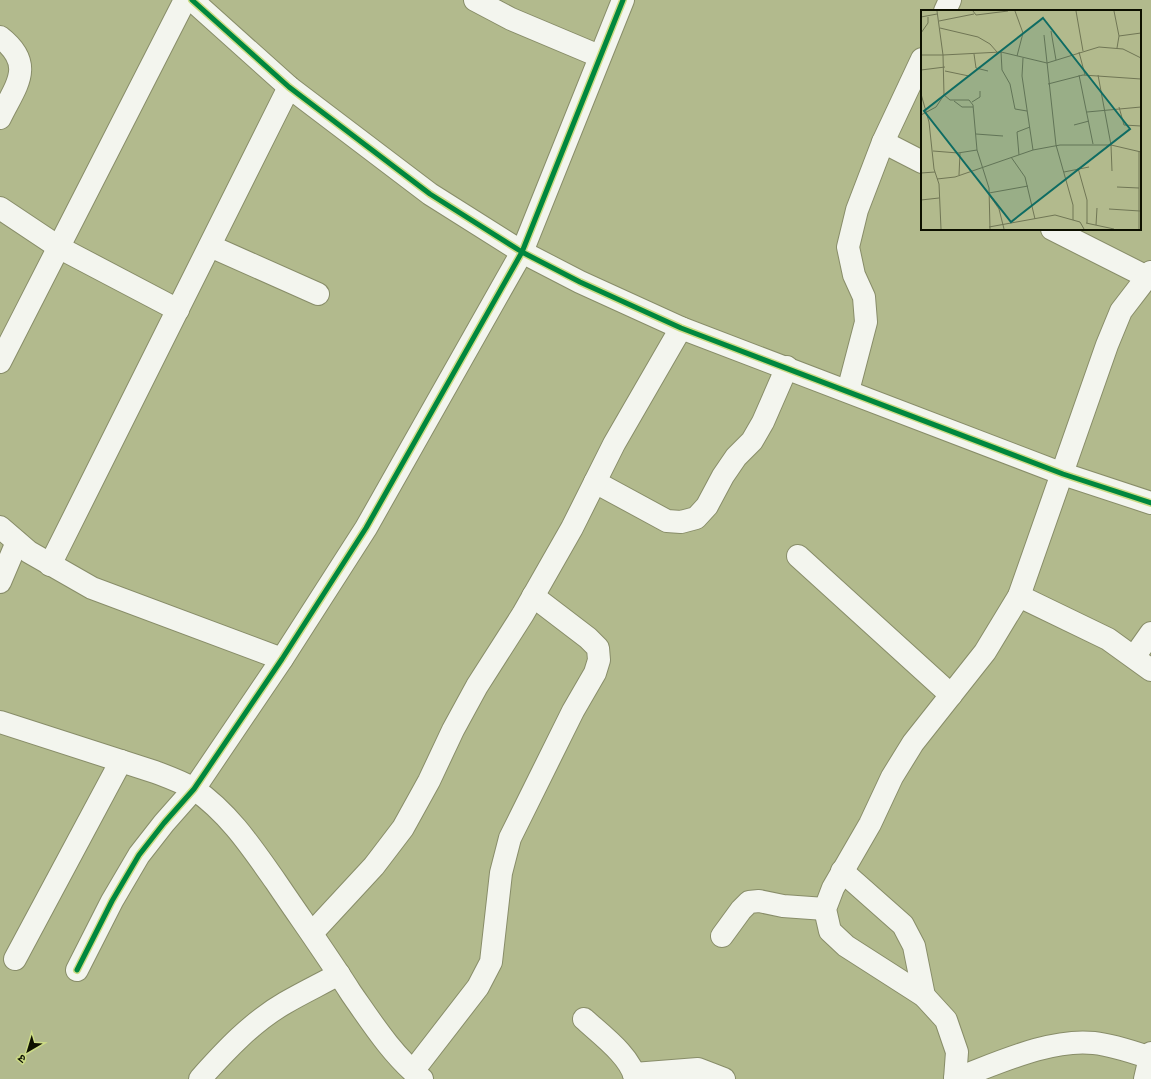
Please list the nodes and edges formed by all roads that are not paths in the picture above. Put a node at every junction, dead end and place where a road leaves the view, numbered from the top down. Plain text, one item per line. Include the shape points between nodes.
1 (184, 0) edge
2 (192, 0) edge
3 (623, 0) edge
4 (950, 0) edge
5 (489, 3) edge
6 (945, 10) edge
7 (0, 36) edge
8 (599, 56) junction
9 (921, 61) edge
10 (290, 87) junction
11 (0, 118) edge
12 (883, 142) junction
13 (921, 161) edge
14 (0, 208) edge
15 (1054, 230) edge
16 (210, 246) junction
17 (60, 248) junction
18 (522, 252) junction
19 (1149, 275) edge
20 (318, 294) dead end
21 (178, 310) junction
22 (681, 328) junction
23 (0, 362) edge
24 (786, 368) junction
25 (848, 391) junction
26 (1063, 474) junction
27 (595, 482) junction
28 (1151, 503) edge
29 (0, 527) edge
30 (17, 542) junction
31 (798, 556) dead end
32 (50, 565) junction
33 (0, 582) edge
34 (533, 596) junction
35 (1019, 596) junction
36 (1151, 633) edge
37 (1134, 657) junction
38 (282, 659) junction
39 (1151, 670) edge
40 (951, 695) junction
41 (0, 722) edge
42 (120, 761) junction
43 (194, 789) junction
44 (842, 871) junction
45 (825, 908) junction
46 (312, 933) junction
47 (722, 936) dead end
48 (15, 959) dead end
49 (77, 970) dead end
50 (339, 974) junction
51 (924, 996) junction
52 (584, 1019) dead end
53 (1151, 1056) edge
54 (417, 1075) edge
55 (634, 1076) edge
56 (200, 1079) edge
57 (724, 1079) edge
58 (955, 1079) edge
59 (1144, 1079) edge

1 - 17 street
2 - 10 street
3 - 8 street
4 - 6 street
5 - 8 street via 511,19
7 - 11 street via 19,56 21,68 18,81
8 - 18 street
9 - 12 street
10 - 16 street
10 - 18 street via 430,194
12 - 13 street
12 - 25 street via 857,210 848,247 854,276 864,297 866,322
14 - 17 street
15 - 19 street
16 - 20 street
16 - 21 street
17 - 21 street
17 - 23 street
18 - 22 street via 580,282
18 - 38 street via 366,528
19 - 26 street via 1121,311
21 - 32 street
22 - 24 street
22 - 27 street
24 - 25 street
24 - 27 street via 752,441 736,457 707,506 696,518 681,522 666,520
25 - 26 street
26 - 28 street
26 - 35 street
27 - 34 street
29 - 30 street
30 - 32 street
30 - 33 street
31 - 40 street
32 - 38 street via 92,588
34 - 46 street via 477,686 453,730 430,781 403,828 374,866
34 - 54 street via 588,638 598,648 599,660 595,673 573,711 510,838 501,873 491,962 478,987
35 - 37 street via 1108,639
35 - 40 street via 985,652
36 - 37 street
37 - 39 street
38 - 43 street
40 - 44 street via 913,743
41 - 42 street
42 - 43 street via 155,772
42 - 48 street
43 - 46 street via 223,813 243,835
43 - 49 street via 139,855
44 - 45 street
44 - 51 street via 903,925 914,946
45 - 47 street via 749,902
45 - 51 street via 830,931 846,946
46 - 50 street
50 - 54 street via 378,1032
50 - 56 street via 284,1004 252,1026
51 - 58 street via 946,1020 957,1052
52 - 55 street via 621,1053
53 - 58 street via 1094,1043 1064,1044 1032,1052
53 - 59 street
55 - 57 street via 698,1069

